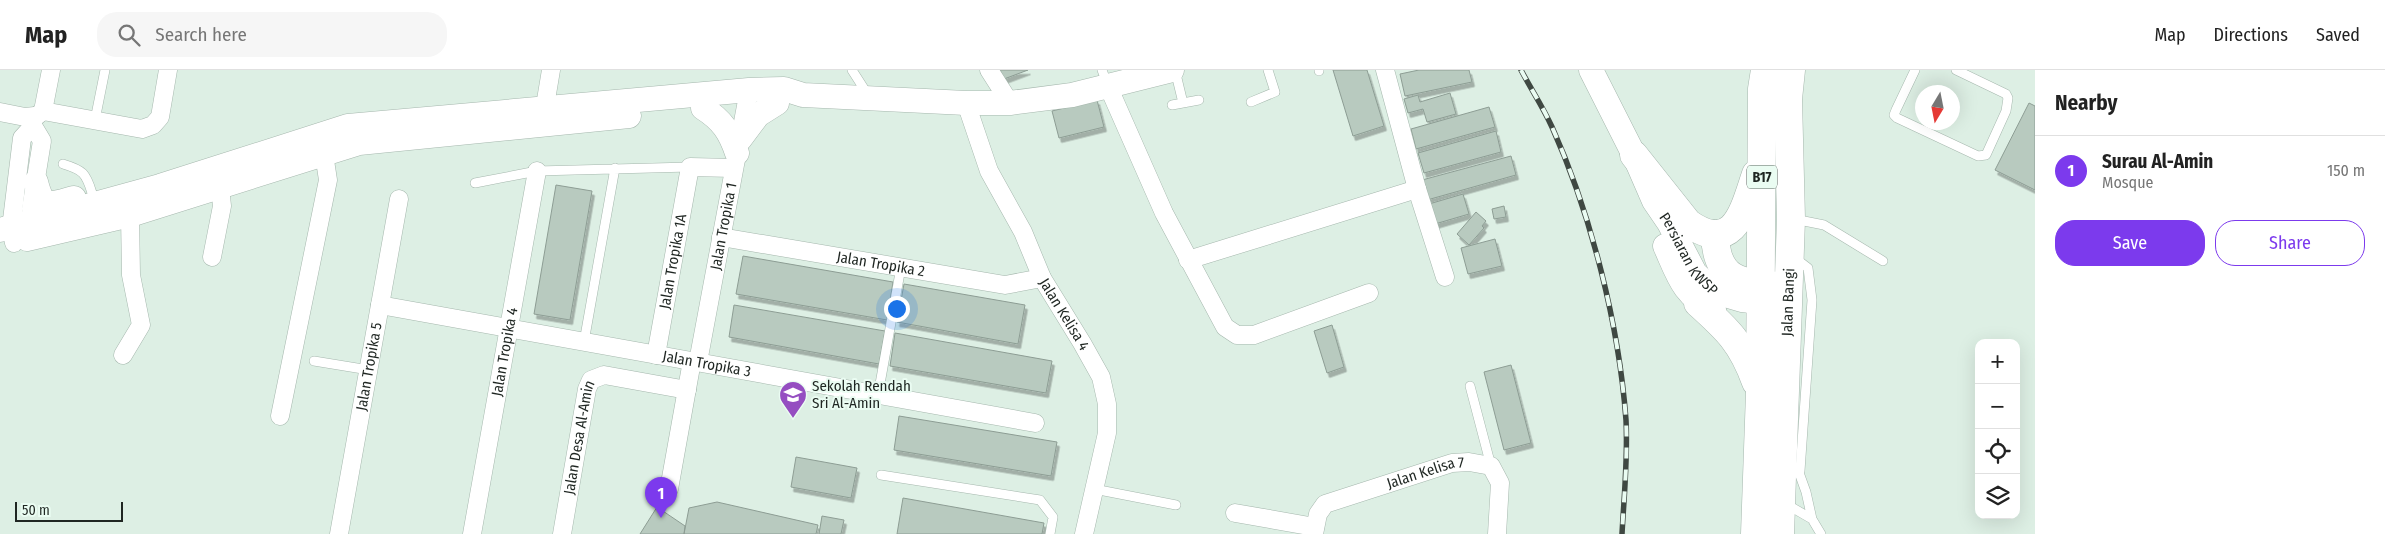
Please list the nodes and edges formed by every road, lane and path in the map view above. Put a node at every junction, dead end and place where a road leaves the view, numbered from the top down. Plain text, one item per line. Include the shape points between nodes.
1 (51, 70) edge
2 (105, 70) edge
3 (168, 70) edge
4 (551, 70) edge
5 (852, 70) edge
6 (989, 70) edge
7 (1268, 70) edge
8 (1385, 70) edge
9 (1591, 70) edge
10 (1765, 70) edge
11 (1791, 70) edge
12 (1915, 70) edge
13 (1956, 70) edge
14 (1165, 71) edge
15 (1105, 78) edge
16 (803, 95) junction
17 (748, 97) junction
18 (869, 97) junction
19 (1199, 100) dead end
20 (1251, 102) dead end
21 (777, 103) junction
22 (966, 103) junction
23 (1004, 103) junction
24 (1183, 103) junction
25 (1172, 105) dead end
26 (704, 108) junction
27 (0, 112) edge
28 (543, 117) junction
29 (37, 118) junction
30 (95, 120) junction
31 (737, 153) junction
32 (324, 154) junction
33 (1762, 154) junction
34 (1634, 155) junction
35 (63, 164) dead end
36 (615, 168) junction
37 (690, 168) junction
38 (537, 171) junction
39 (214, 179) junction
40 (36, 182) junction
41 (475, 183) dead end
42 (1417, 189) junction
43 (92, 193) junction
44 (399, 199) dead end
45 (1654, 201) junction
46 (130, 215) junction
47 (1791, 219) junction
48 (15, 234) edge
49 (1715, 234) junction
50 (721, 237) junction
51 (1790, 253) junction
52 (212, 257) dead end
53 (1188, 260) junction
54 (1883, 261) dead end
55 (901, 267) junction
56 (1445, 277) dead end
57 (1042, 278) junction
58 (1369, 293) dead end
59 (1698, 303) junction
60 (1775, 303) junction
61 (380, 305) junction
62 (509, 329) junction
63 (584, 342) junction
64 (123, 355) dead end
65 (656, 355) junction
66 (314, 361) dead end
67 (695, 362) junction
68 (369, 370) junction
69 (1796, 377) junction
70 (1470, 386) dead end
71 (687, 390) junction
72 (1760, 393) junction
73 (878, 395) junction
74 (280, 416) dead end
75 (1035, 423) dead end
76 (1783, 447) junction
77 (1491, 466) junction
78 (1800, 471) junction
79 (881, 475) dead end
80 (669, 489) dead end
81 (1094, 489) junction
82 (1781, 502) junction
83 (1176, 505) dead end
84 (1235, 513) dead end
85 (1812, 519) junction
86 (1315, 530) edge
87 (339, 534) edge
88 (472, 534) edge
89 (562, 534) edge
90 (1050, 534) edge
91 (1084, 534) edge
92 (1497, 534) edge
93 (1755, 534) edge
94 (1780, 534) edge
95 (1821, 534) edge

1 - 29 street
2 - 30 lane
3 - 30 street via 160,117 153,125 142,128
4 - 28 street
5 - 18 lane
6 - 23 street
7 - 20 lane via 1275,92
8 - 42 street
9 - 34 street, Persiaran KWSP
10 - 33 main road, Jalan Bangi / B17
11 - 47 main road, Jalan Bangi / B17 via 1788,99
12 - 13 lane via 1894,115 1896,118 1978,156 1986,155 2006,111 2008,98 2006,94
14 - 15 street
14 - 24 lane
15 - 23 street via 1072,95
15 - 53 street
16 - 17 street via 784,90
16 - 18 street
16 - 21 street
17 - 21 street
17 - 26 street
17 - 28 street
17 - 31 street, Jalan Tropika 1
18 - 22 street
19 - 24 lane
21 - 31 street via 758,115
22 - 23 street
22 - 57 street, Jalan Kelisa 4 via 989,171
24 - 25 lane
26 - 28 street
26 - 31 street via 726,127
27 - 29 street
28 - 32 street via 359,144
28 - 39 street via 348,126
29 - 30 street
29 - 40 street via 42,141
29 - 48 street via 22,138
31 - 37 street
31 - 50 street, Jalan Tropika 1
32 - 39 street
32 - 74 street via 328,180
33 - 49 main road via 1734,227 1726,234
33 - 60 main road, Jalan Bangi / B17
34 - 45 street, Persiaran KWSP
34 - 49 main road via 1688,223 1703,232
35 - 43 lane via 79,169 87,176
36 - 37 lane
36 - 38 lane
36 - 63 lane
37 - 65 street, Jalan Tropika 1A
38 - 41 lane
38 - 62 street, Jalan Tropika 4
39 - 43 street via 193,164
39 - 46 street
39 - 48 street
39 - 52 street via 222,206
40 - 43 street via 40,197 47,202
40 - 48 street via 31,210
42 - 53 street
42 - 56 street
44 - 61 street, Jalan Tropika 5
45 - 59 street, Persiaran KWSP via 1658,233 1680,281
45 - 60 street, Persiaran KWSP via 1670,223 1695,273 1705,284 1715,292
46 - 48 street
46 - 64 street via 131,275 141,326
47 - 51 main road, Jalan Bangi / B17
47 - 54 lane via 1824,225
49 - 60 main road via 1717,257 1728,275
50 - 55 street, Jalan Tropika 2
50 - 67 street, Jalan Tropika 1
51 - 60 main road, Jalan Bangi / B17
51 - 69 lane via 1808,268 1812,300
53 - 58 street via 1225,327 1237,335 1254,335
55 - 57 street, Jalan Tropika 2 via 1005,285
55 - 73 lane
57 - 81 street, Jalan Kelisa 4 via 1101,377 1107,404 1107,432
59 - 60 street, Persiaran KWSP via 1744,317
59 - 72 main road via 1740,345
60 - 69 main road, Jalan Bangi / B17
60 - 72 main road, Jalan Bangi / B17
61 - 62 street, Jalan Tropika 3
61 - 68 street, Jalan Tropika 5
62 - 63 street, Jalan Tropika 3
62 - 88 street, Jalan Tropika 4
63 - 65 street, Jalan Tropika 3
65 - 67 street, Jalan Tropika 3
66 - 68 lane
67 - 71 street, Jalan Tropika 1
67 - 73 street, Jalan Tropika 3
68 - 87 street, Jalan Tropika 5
69 - 76 main road, Jalan Bangi / B17
69 - 78 lane
70 - 77 lane
71 - 80 street, Jalan Tropika 1
71 - 89 street, Jalan Desa Al-Amin via 604,375 591,380
72 - 93 main road, Jalan Bangi / B17
73 - 75 street, Jalan Tropika 3
76 - 78 lane
76 - 82 main road, Jalan Bangi / B17
77 - 86 street, Jalan Kelisa 7 via 1452,463 1336,499 1325,504 1318,514
77 - 92 street via 1500,483
78 - 85 lane
79 - 90 lane via 1040,500 1053,517
81 - 83 lane
81 - 91 street, Jalan Kelisa 4
82 - 85 lane
82 - 94 main road, Jalan Bangi / B17
84 - 86 street
85 - 95 lane

